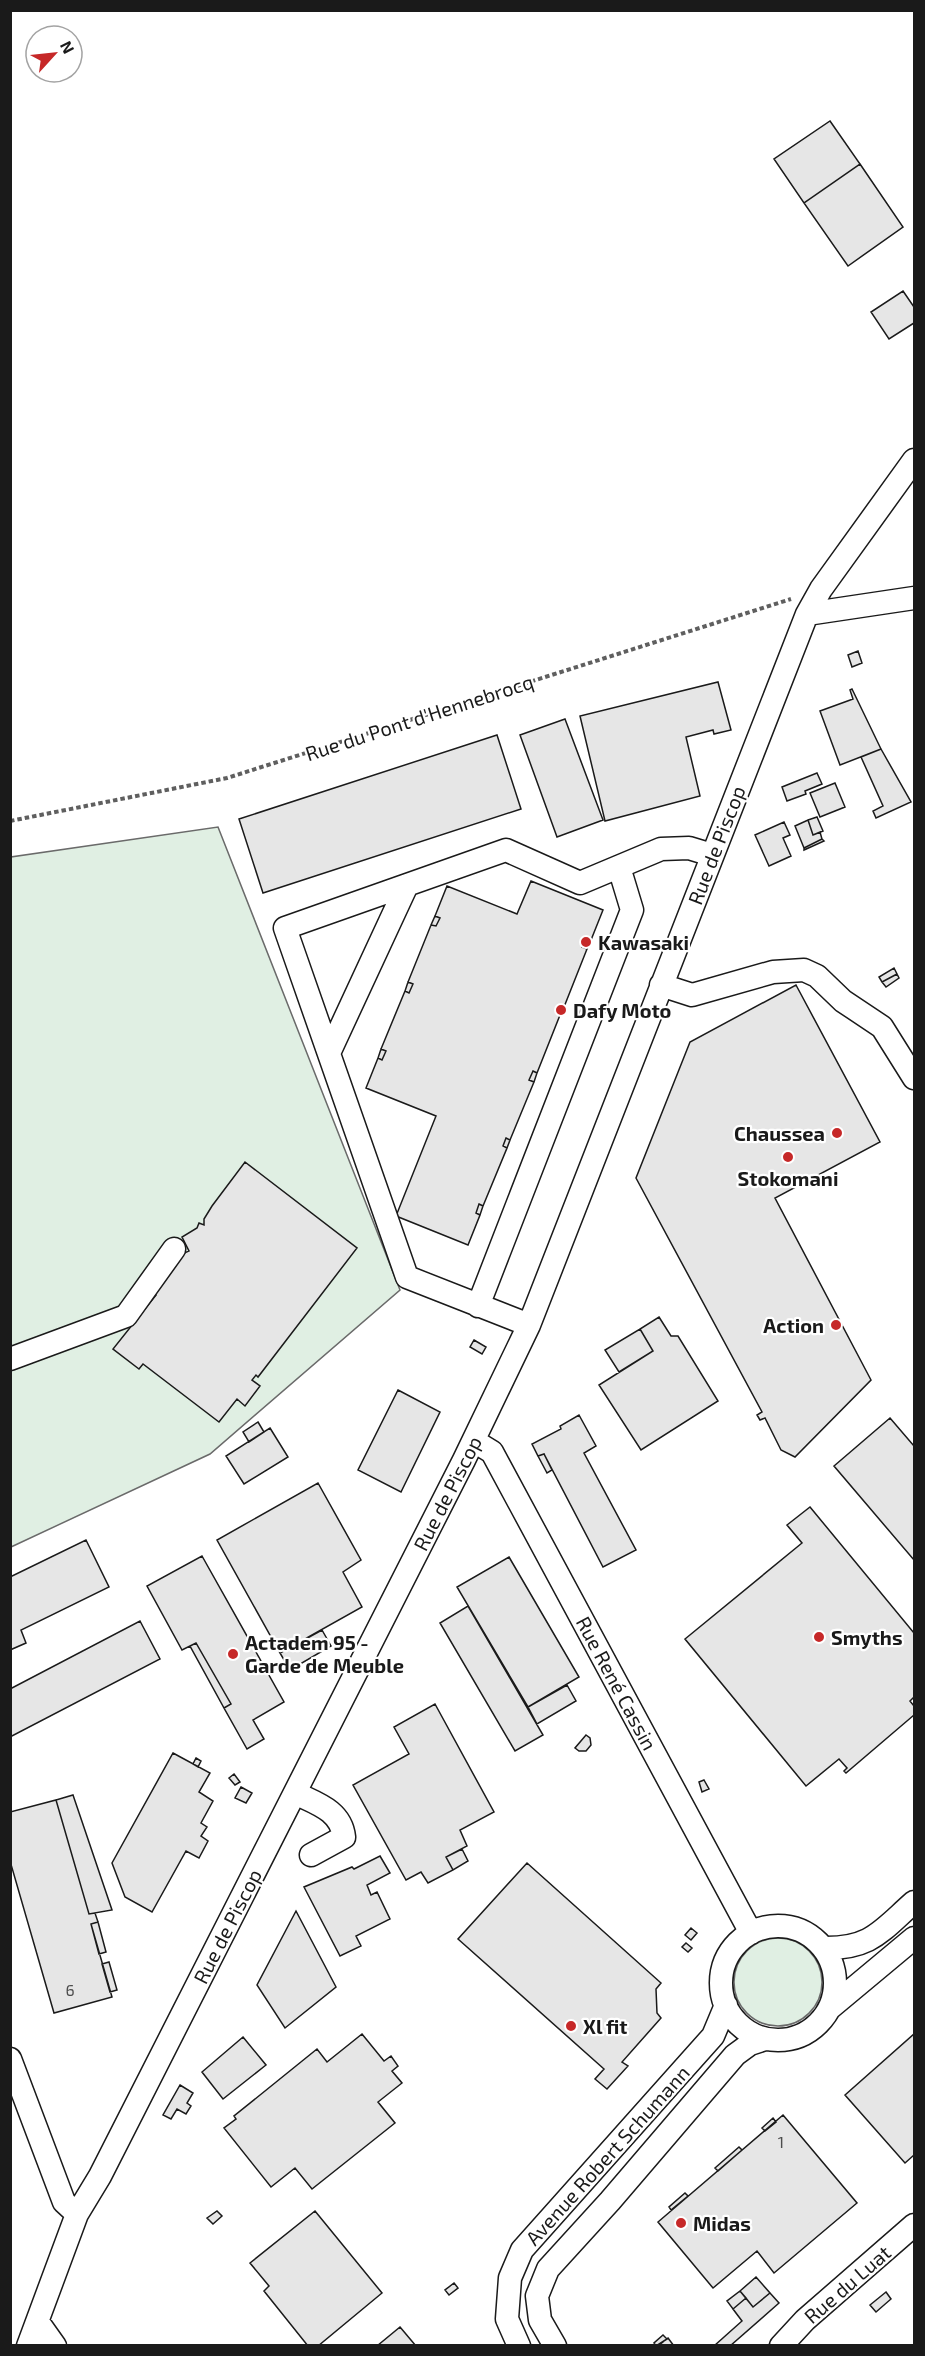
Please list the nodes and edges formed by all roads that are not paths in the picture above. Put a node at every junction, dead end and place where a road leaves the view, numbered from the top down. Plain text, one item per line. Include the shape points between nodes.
1 (915, 460) edge
2 (915, 598) edge
3 (807, 614) junction
4 (712, 855) junction
5 (619, 867) junction
6 (407, 885) junction
7 (661, 985) junction
8 (329, 1053) junction
9 (915, 1078) edge
10 (174, 1249) dead end
11 (478, 1306) junction
12 (530, 1324) junction
13 (10, 1359) edge
14 (474, 1442) junction
15 (295, 1793) junction
16 (311, 1855) dead end
17 (915, 1902) edge
18 (751, 1933) junction
19 (915, 1938) edge
20 (823, 1948) junction
21 (726, 2006) junction
22 (830, 2008) junction
23 (765, 2038) junction
24 (12, 2066) edge
25 (77, 2214) junction
26 (915, 2225) edge
27 (38, 2322) junction
28 (28, 2346) edge
29 (55, 2346) edge
30 (519, 2346) edge
31 (555, 2346) edge
32 (780, 2346) edge

1 - 3 street, Rue de Piscop
2 - 3 street
3 - 4 street, Rue de Piscop
4 - 5 street via 689,848 660,849
4 - 7 street, Rue de Piscop
5 - 6 street via 580,883 506,850
5 - 11 street via 632,910
6 - 8 street
6 - 8 street via 285,928
7 - 9 street via 692,995 773,972 804,970 882,1027
7 - 12 street, Rue de Piscop
8 - 11 street via 407,1277
10 - 13 street via 126,1316
11 - 12 street
12 - 14 street, Rue de Piscop
14 - 15 street, Rue de Piscop
14 - 18 street, Rue René Cassin via 492,1452
15 - 16 street via 325,1807 343,1829 344,1836
15 - 25 street, Rue de Piscop
17 - 20 street via 870,1940 854,1947
18 - 20 street via 774,1927 798,1929
18 - 21 street via 737,1943 722,1973
19 - 22 street
20 - 22 street via 834,1971
21 - 23 street via 735,2021
21 - 30 street, Avenue Robert Schumann via 713,2036 522,2250 510,2278 507,2319
22 - 23 street via 818,2024 803,2034 784,2040
23 - 31 street, Avenue Robert Schumann via 735,2055 548,2269 537,2296 540,2320
24 - 25 street via 64,2202
25 - 27 street, Rue de Piscop
26 - 32 street, Rue du Luat
27 - 28 street, Rue de Piscop
27 - 29 street

